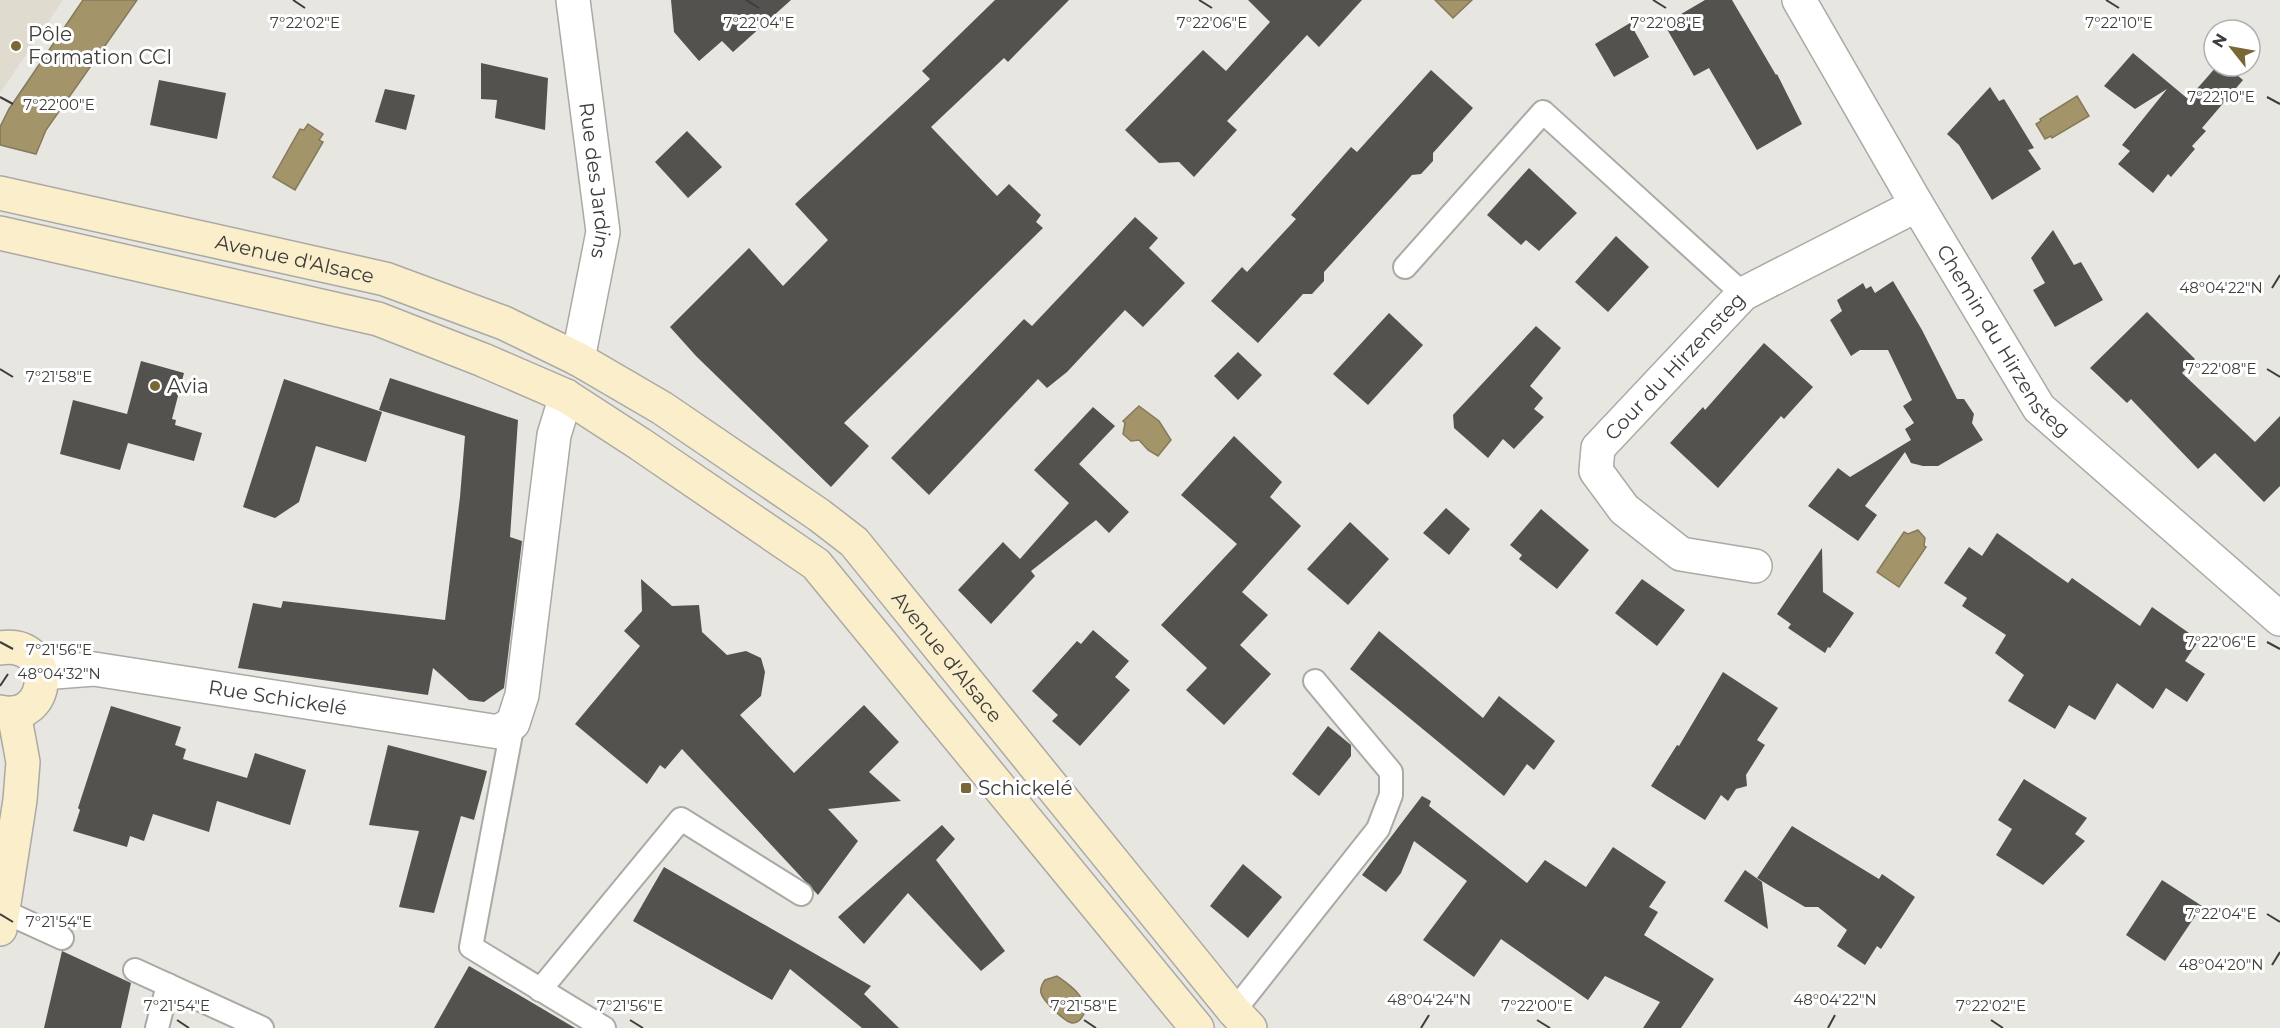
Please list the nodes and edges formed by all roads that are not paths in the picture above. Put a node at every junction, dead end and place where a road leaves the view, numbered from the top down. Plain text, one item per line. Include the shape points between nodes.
1 (573, 0) edge
2 (1799, 0) edge
3 (0, 193) edge
4 (1917, 205) junction
5 (0, 233) edge
6 (1405, 267) dead end
7 (1743, 294) junction
8 (578, 359) junction
9 (566, 396) junction
10 (1755, 566) dead end
11 (2280, 619) edge
12 (0, 645) edge
13 (42, 673) junction
14 (1315, 681) dead end
15 (7, 712) edge
16 (513, 723) junction
17 (801, 894) dead end
18 (2, 920) edge
19 (62, 938) dead end
20 (135, 970) dead end
21 (168, 985) junction
22 (540, 990) junction
23 (1242, 1020) edge
24 (157, 1028) edge
25 (262, 1028) edge
26 (604, 1028) edge
27 (1197, 1028) edge

1 - 8 street, Rue des Jardins via 603,232
2 - 4 street, Chemin du Hirzensteg
3 - 8 main road, Avenue d'Alsace via 385,279 504,323
4 - 7 street, Cour du Hirzensteg
4 - 11 street, Chemin du Hirzensteg via 2039,408
5 - 9 main road, Avenue d'Alsace via 378,320
6 - 7 lane via 1543,112
7 - 10 street, Cour du Hirzensteg via 1598,448 1596,471 1624,509 1682,554
8 - 9 main road
8 - 23 main road, Avenue d'Alsace via 662,408 854,542
9 - 16 street via 554,435 522,694
9 - 27 main road, Avenue d'Alsace via 816,564
12 - 13 main road via 31,655
13 - 15 main road via 39,694 33,703 25,709
13 - 16 street, Rue Schickelé via 94,669 499,732
14 - 23 lane via 1391,772 1391,795 1378,830
15 - 18 main road via 23,762
16 - 22 lane via 471,947
17 - 22 lane via 681,819
18 - 19 lane
20 - 21 lane
21 - 24 lane
21 - 25 lane
22 - 26 lane

